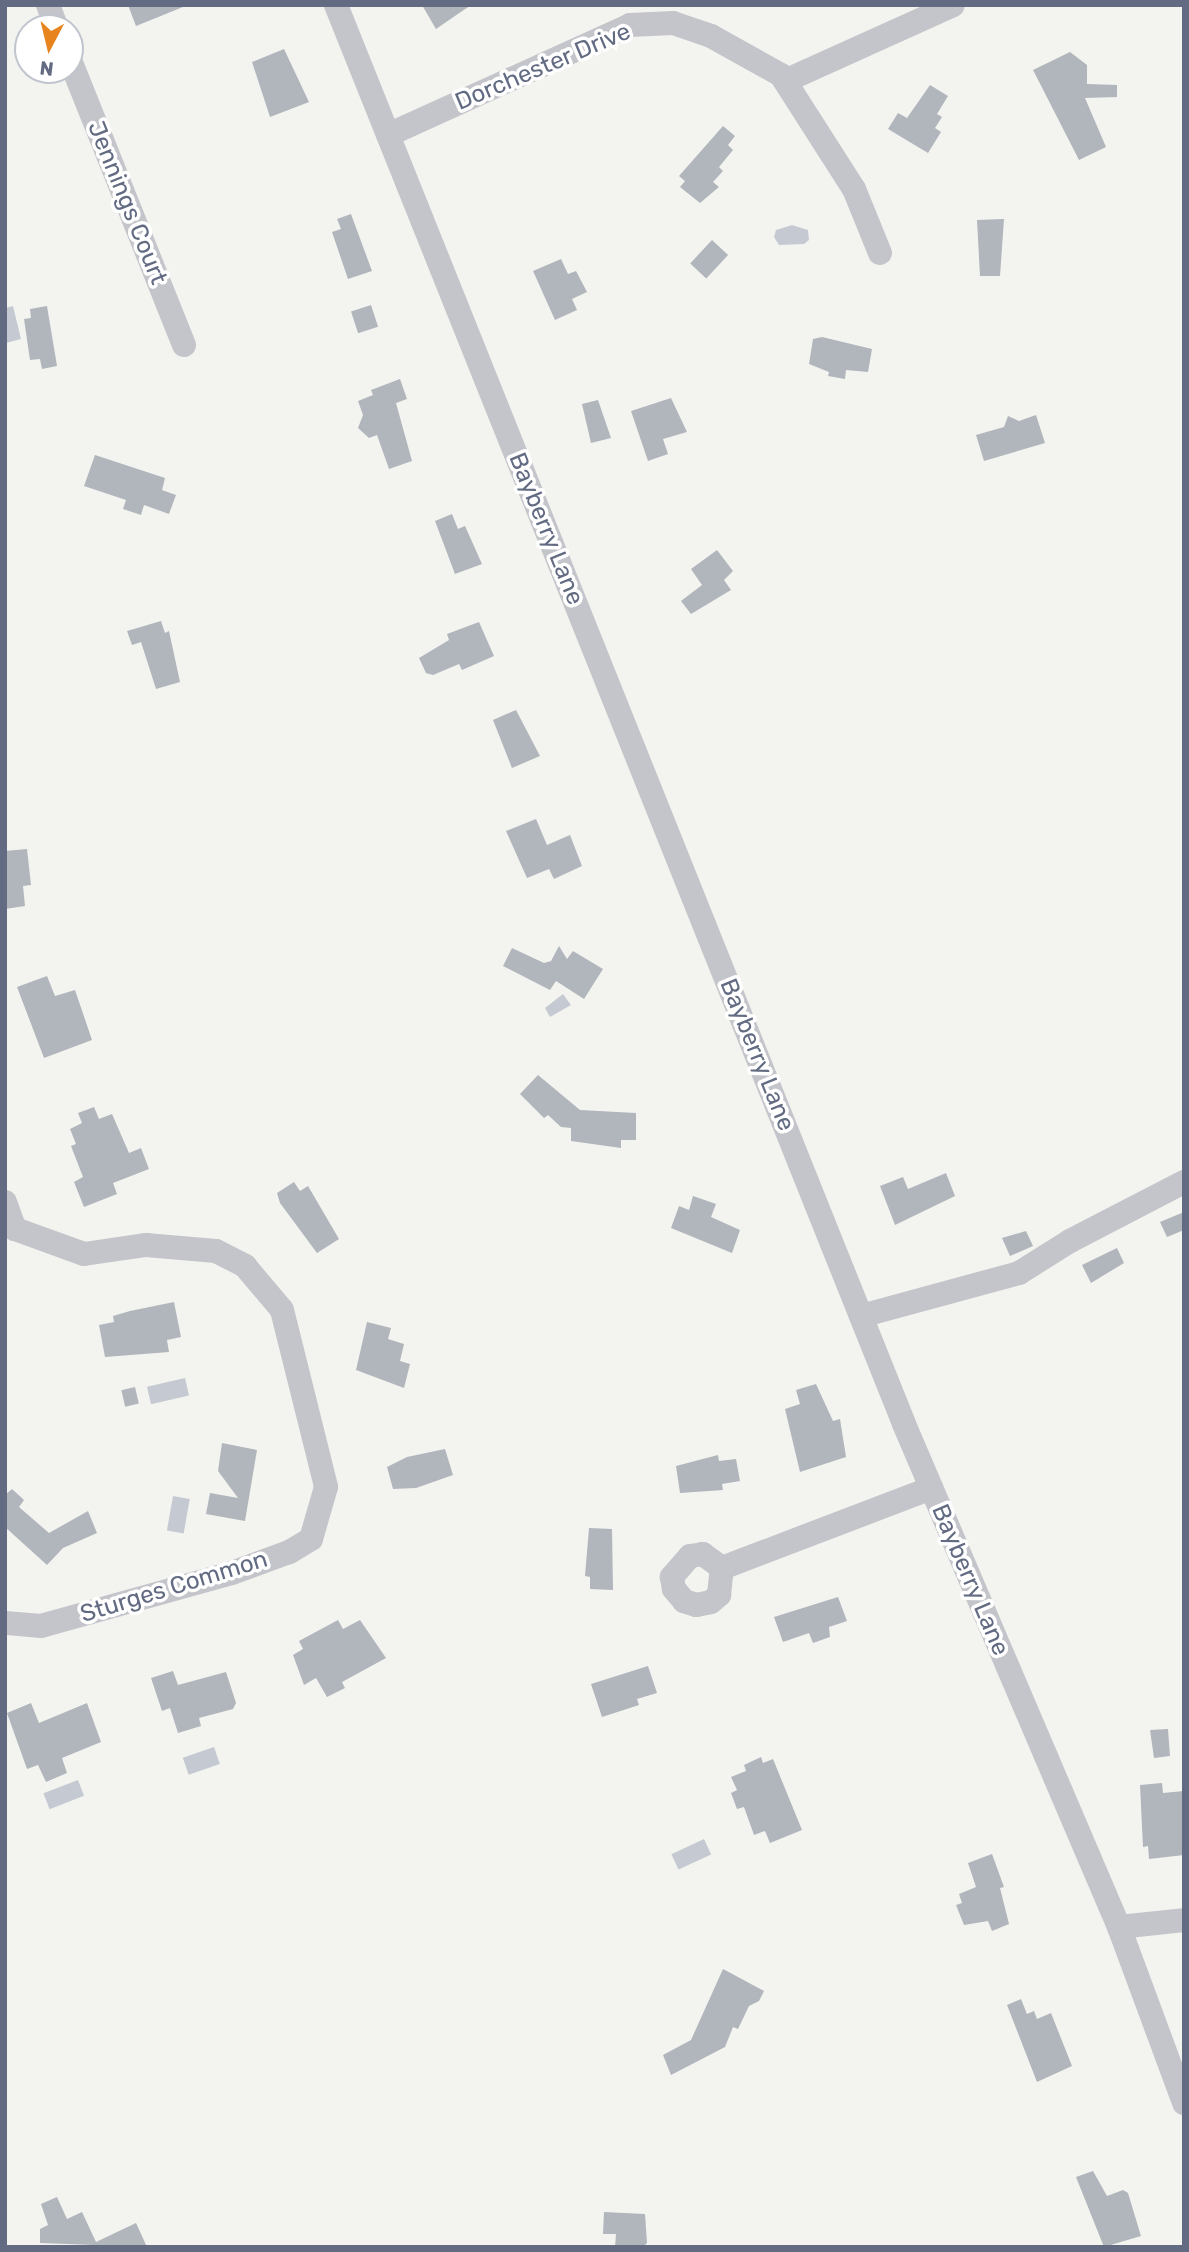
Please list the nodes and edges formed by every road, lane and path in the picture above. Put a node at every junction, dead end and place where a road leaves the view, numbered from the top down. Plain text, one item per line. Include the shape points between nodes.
1 (336, 5) edge
2 (953, 5) edge
3 (785, 81) junction
4 (80, 84) edge
5 (388, 135) junction
6 (880, 253) dead end
7 (184, 345) dead end
8 (1184, 1182) edge
9 (5, 1202) edge
10 (10, 1234) edge
11 (861, 1316) junction
12 (931, 1488) junction
13 (722, 1568) dead end
14 (5, 1623) edge
15 (1184, 1920) edge
16 (1119, 1927) junction
17 (1184, 2103) edge

1 - 5 street, Bayberry Lane
2 - 3 street
3 - 5 street, Dorchester Drive via 711,36 673,23 630,25
3 - 6 street, Dorchester Drive via 854,189
4 - 7 street, Jennings Court
5 - 11 street, Bayberry Lane
8 - 11 street via 1019,1273
9 - 10 street, Sturges Common
10 - 14 street, Sturges Common via 84,1254 146,1245 216,1251 246,1266 282,1310 326,1487 311,1539 289,1552 232,1573 41,1626
11 - 12 street, Bayberry Lane
12 - 13 street
12 - 16 street, Bayberry Lane
15 - 16 street
16 - 17 street, Bayberry Lane

